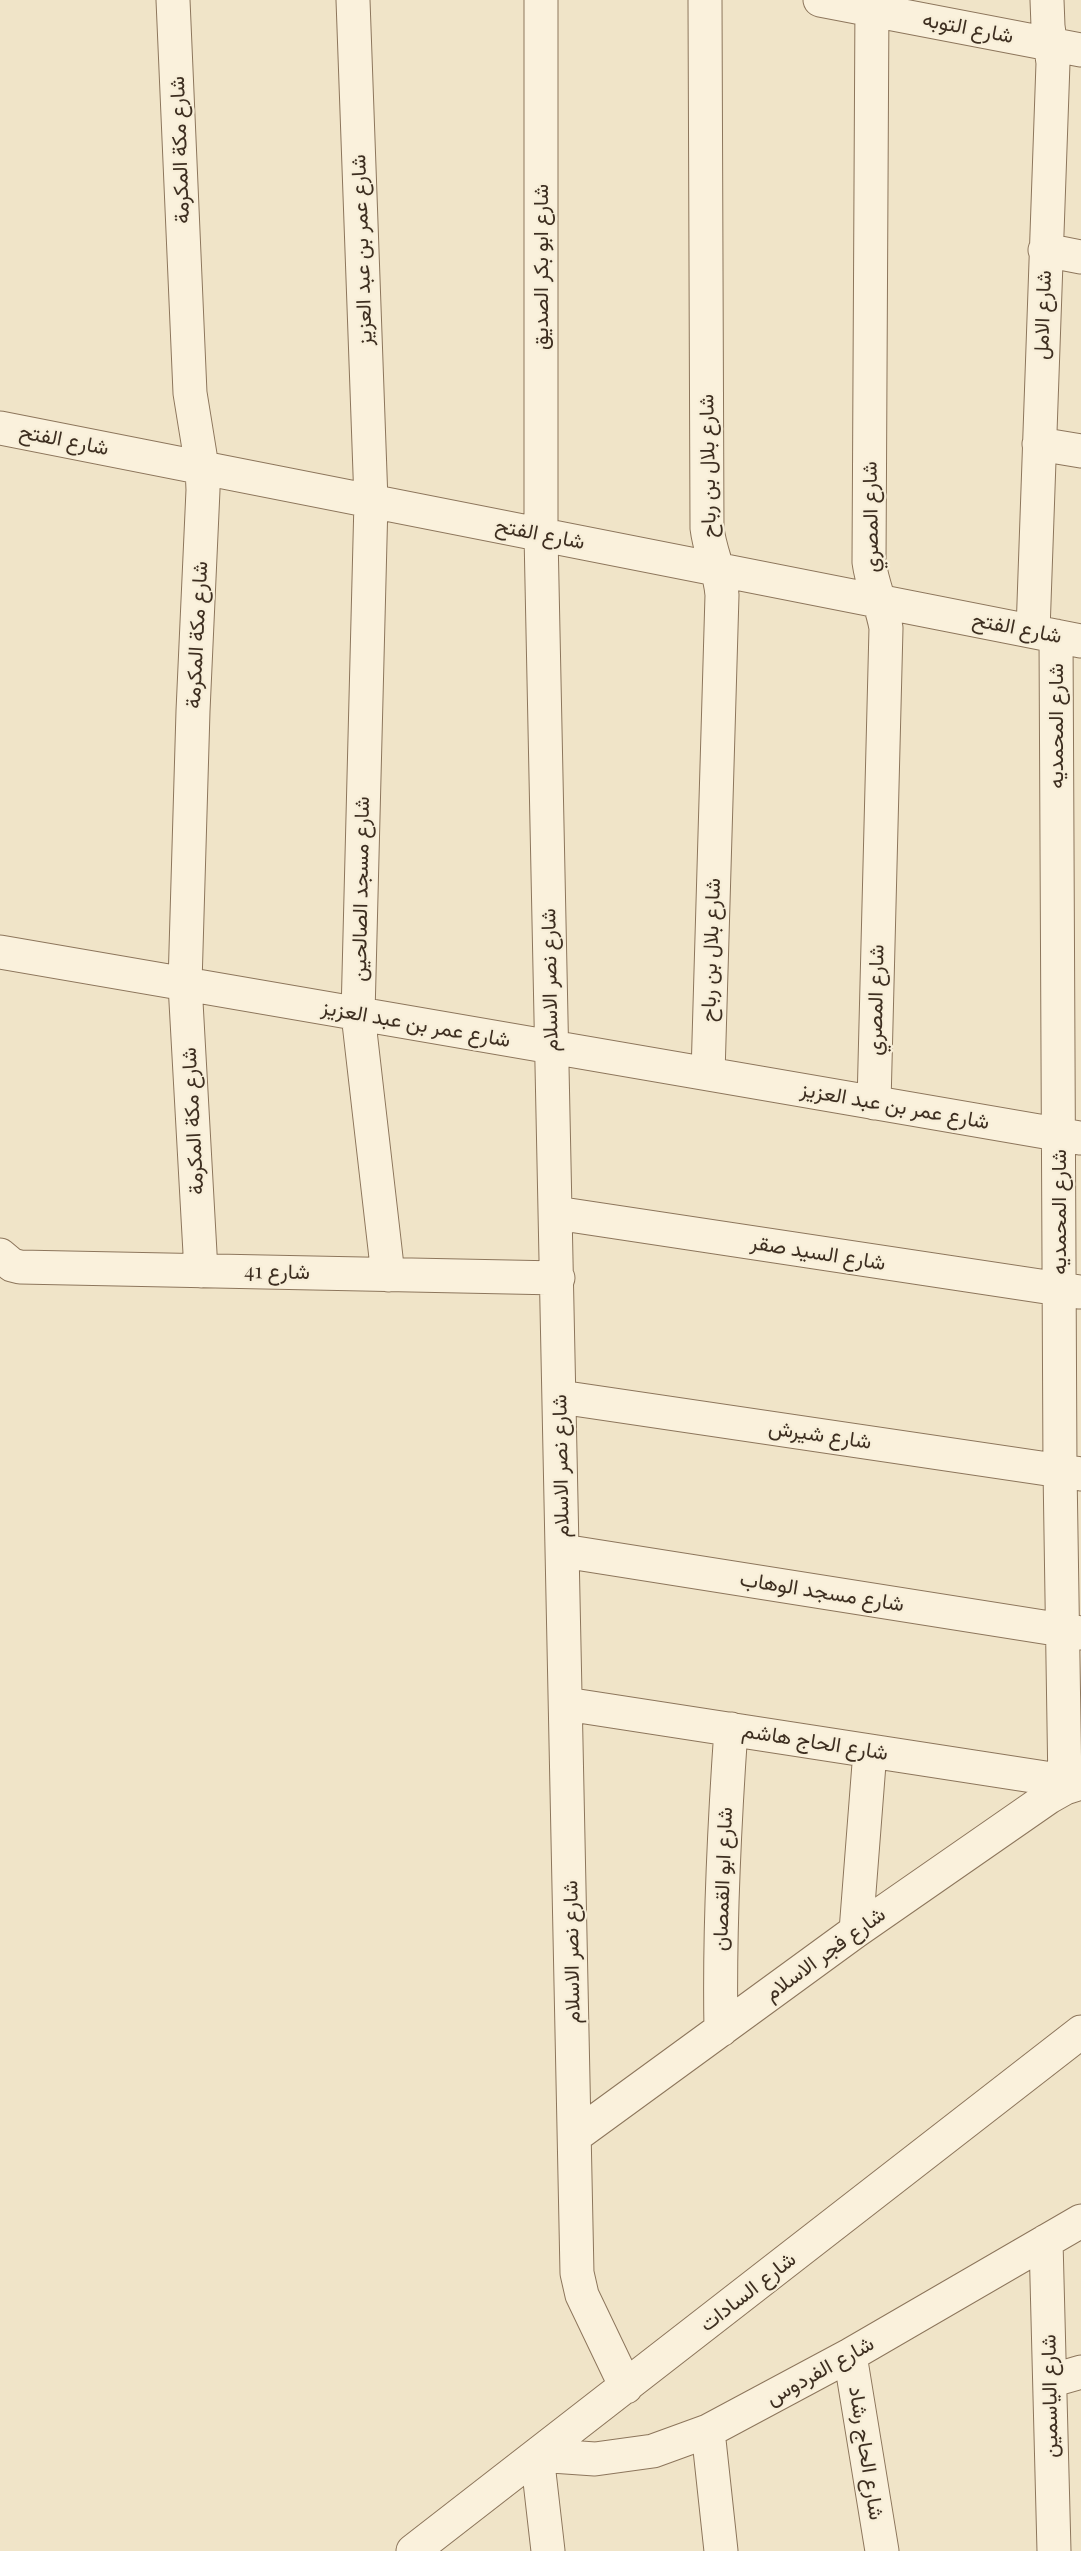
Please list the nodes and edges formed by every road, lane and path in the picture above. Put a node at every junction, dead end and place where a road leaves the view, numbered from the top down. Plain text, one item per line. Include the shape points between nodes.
1 (173, 0) edge
2 (352, 0) edge
3 (541, 0) edge
4 (705, 0) edge
5 (820, 0) edge
6 (1047, 0) edge
7 (872, 5) edge
8 (1066, 47) edge
9 (1045, 250) junction
10 (1081, 257) edge
11 (0, 428) edge
12 (1039, 444) junction
13 (1081, 451) edge
14 (202, 467) junction
15 (371, 501) junction
16 (541, 534) junction
17 (719, 569) junction
18 (879, 601) junction
19 (1057, 636) edge
20 (1069, 776) edge
21 (0, 952) edge
22 (1069, 958) edge
23 (185, 984) junction
24 (358, 1014) junction
25 (551, 1047) junction
26 (708, 1074) junction
27 (874, 1103) junction
28 (1070, 1136) edge
29 (556, 1213) junction
30 (0, 1255) edge
31 (201, 1271) junction
32 (388, 1275) junction
33 (558, 1278) junction
34 (1070, 1290) edge
35 (560, 1397) junction
36 (1070, 1472) edge
37 (563, 1551) junction
38 (1072, 1631) edge
39 (566, 1704) junction
40 (731, 1729) junction
41 (870, 1751) junction
42 (1070, 1784) edge
43 (856, 1931) junction
44 (721, 2030) junction
45 (1081, 2031) edge
46 (575, 2136) junction
47 (1081, 2221) edge
48 (1046, 2241) junction
49 (850, 2355) junction
50 (1081, 2372) edge
51 (1050, 2381) junction
52 (626, 2387) junction
53 (708, 2431) junction
54 (537, 2455) junction
55 (413, 2551) edge
56 (548, 2551) edge
57 (721, 2551) edge
58 (882, 2551) edge
59 (1054, 2551) edge

1 - 14 street, شارع مكة المكرمة via 190,393
2 - 15 street, شارع عمر بن عبد العزيز
3 - 16 street, شارع ابو بكر الصديق
4 - 17 street, شارع بلال بن رباح via 706,528
5 - 7 street, شارع التوبه
6 - 8 street, شارع الامل
7 - 8 street, شارع التوبه
7 - 18 street, شارع المصري via 868,562
8 - 9 street, شارع الامل via 1053,63
9 - 10 street
9 - 12 street, شارع الامل
11 - 14 street, شارع الفتح
12 - 13 street
12 - 19 street, شارع الامل
14 - 15 street, شارع الفتح
14 - 23 street, شارع مكة المكرمة
15 - 16 street, شارع الفتح
15 - 24 street, شارع مسجد الصالحين
16 - 17 street, شارع الفتح
16 - 25 street, شارع نصر الاسلام
17 - 18 street, شارع الفتح
17 - 26 street, شارع بلال بن رباح via 722,595
18 - 19 street, شارع الفتح
18 - 27 street, شارع المصري via 885,634
19 - 20 street, شارع المحمديه
20 - 22 street, شارع المحمديه
21 - 23 street, شارع عمر بن عبد العزيز
22 - 28 street, شارع المحمديه
23 - 24 street, شارع عمر بن عبد العزيز
23 - 31 street, شارع مكة المكرمة
24 - 25 street, شارع عمر بن عبد العزيز
24 - 32 street, شارع مسجد الصالحين
25 - 26 street, شارع عمر بن عبد العزيز
25 - 29 street, شارع نصر الاسلام
26 - 27 street, شارع عمر بن عبد العزيز
27 - 28 street, شارع عمر بن عبد العزيز
28 - 34 street, شارع المحمديه
29 - 33 street, شارع نصر الاسلام
29 - 34 street, شارع السيد صقر
30 - 31 street, شارع 41 via 20,1267
31 - 32 street, شارع 41
32 - 33 street, شارع 41
33 - 35 street, شارع نصر الاسلام
34 - 36 street, شارع المحمديه
35 - 36 street, شارع شيرش
35 - 37 street, شارع نصر الاسلام
36 - 38 street, شارع المحمديه
37 - 38 street, شارع مسجد الوهاب
37 - 39 street, شارع نصر الاسلام
38 - 42 street, شارع المحمديه
39 - 40 street, شارع الحاج هاشم
39 - 46 street, شارع نصر الاسلام
40 - 41 street, شارع الحاج هاشم
40 - 44 street, شارع ابو القمصان via 722,1854
41 - 42 street, شارع الحاج هاشم
41 - 43 street
42 - 43 street, شارع فجر الاسلام
43 - 44 street, شارع فجر الاسلام
44 - 46 street, شارع فجر الاسلام
45 - 52 street, شارع السادات
46 - 52 street, شارع نصر الاسلام via 579,2284
47 - 48 street, شارع الفردوس
48 - 49 street, شارع الفردوس
48 - 51 street, شارع الياسمين
49 - 53 street, شارع الفردوس
49 - 58 street, شارع الحاج رشاد
50 - 51 street
51 - 59 street, شارع الياسمين
52 - 54 street, شارع السادات
53 - 54 street, شارع الفردوس via 653,2451 596,2459
53 - 57 street
54 - 55 street, شارع السادات
54 - 56 street

